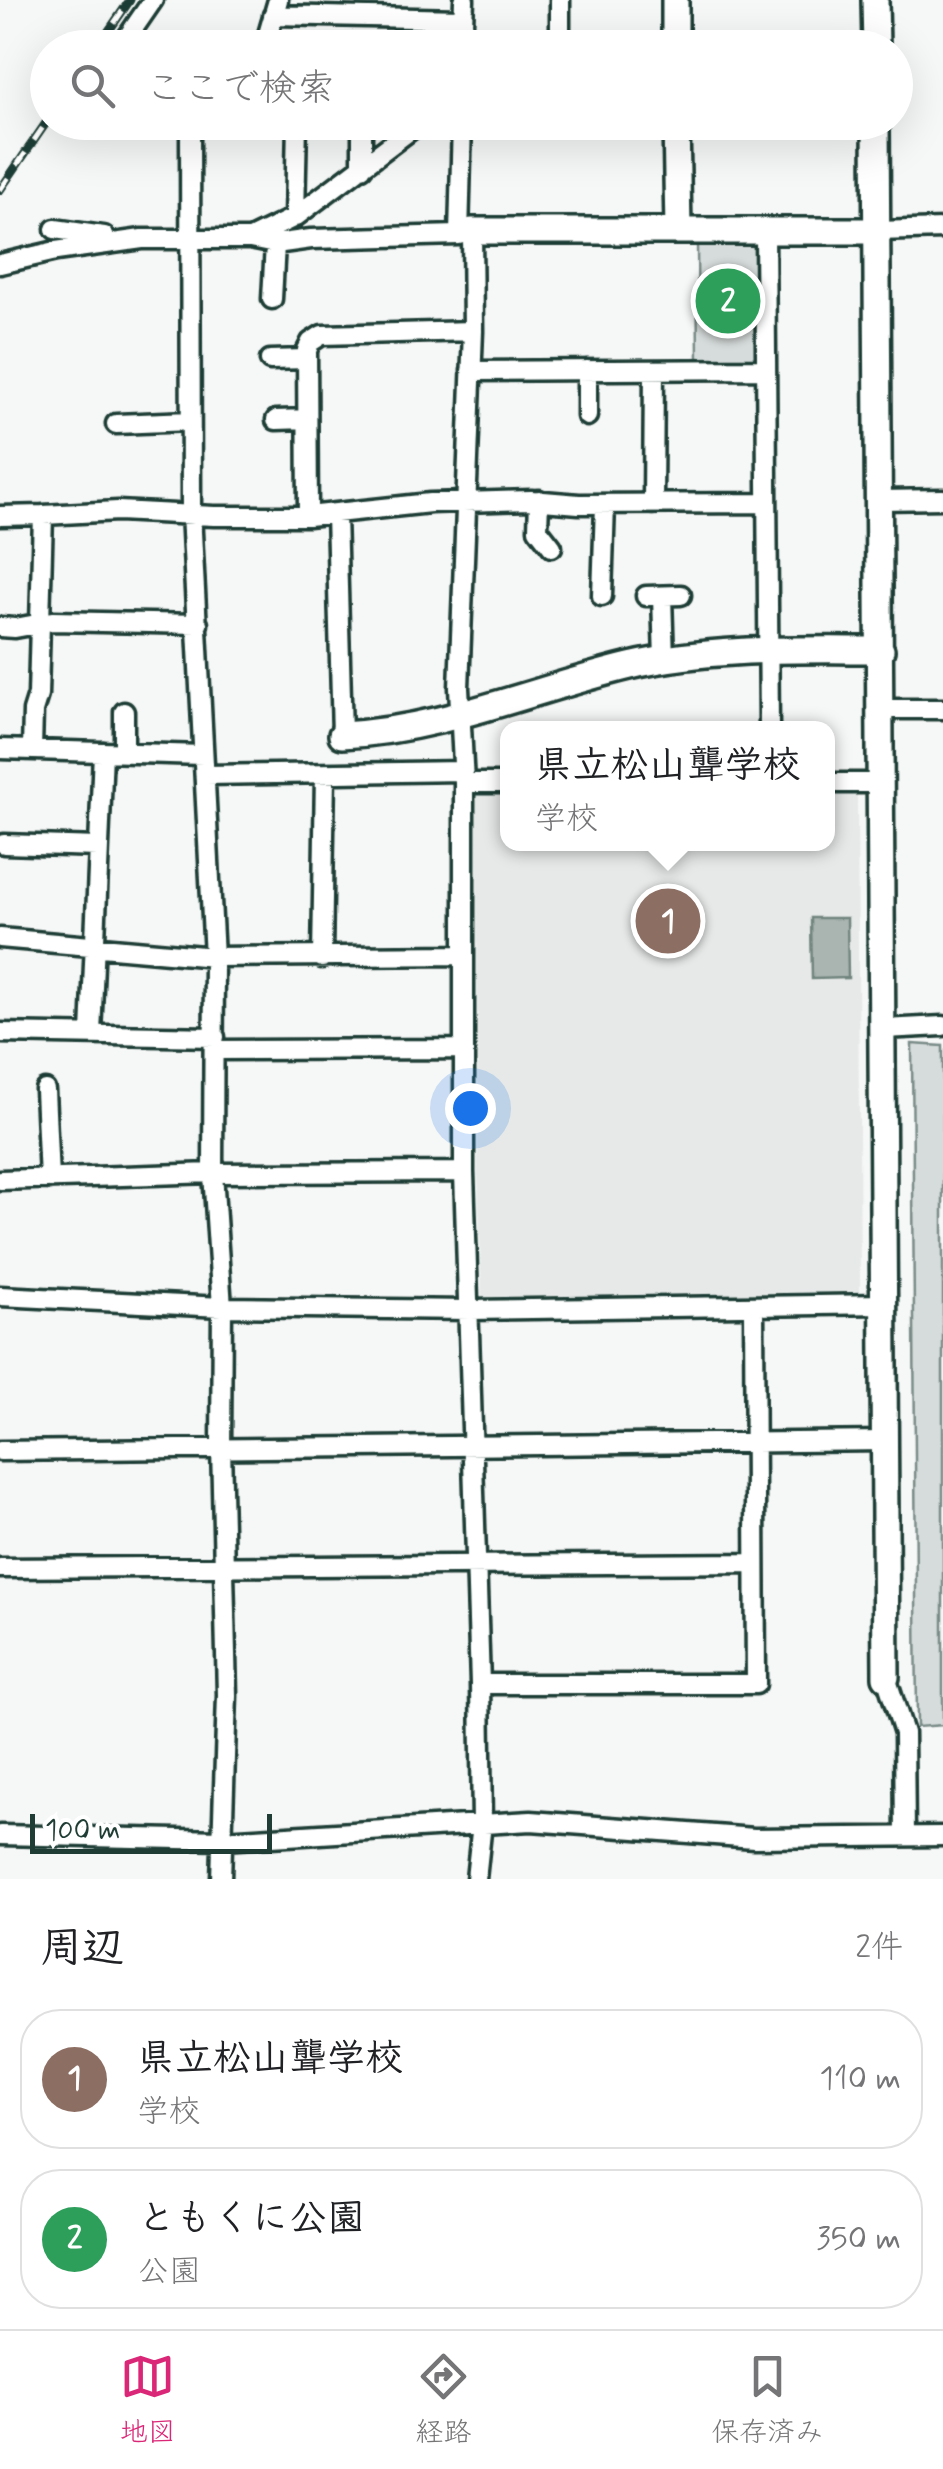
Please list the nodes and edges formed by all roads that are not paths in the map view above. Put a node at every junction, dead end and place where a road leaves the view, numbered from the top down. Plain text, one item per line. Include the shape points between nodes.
1 (154, 0) edge
2 (464, 0) edge
3 (560, 0) edge
4 (675, 0) edge
5 (875, 0) edge
6 (276, 7) edge
7 (463, 20) junction
8 (133, 30) edge
9 (463, 30) edge
10 (560, 30) edge
11 (675, 30) edge
12 (876, 30) edge
13 (190, 140) edge
14 (297, 140) edge
15 (362, 140) edge
16 (398, 140) edge
17 (463, 140) edge
18 (676, 140) edge
19 (876, 140) edge
20 (362, 168) junction
21 (295, 218) junction
22 (55, 229) dead end
23 (943, 229) edge
24 (678, 230) junction
25 (765, 231) junction
26 (878, 231) junction
27 (466, 233) junction
28 (188, 238) junction
29 (250, 239) junction
30 (107, 242) junction
31 (275, 244) junction
32 (0, 264) edge
33 (272, 299) dead end
34 (473, 331) junction
35 (307, 359) junction
36 (270, 360) dead end
37 (766, 369) junction
38 (587, 370) junction
39 (654, 370) junction
40 (470, 371) junction
41 (587, 416) dead end
42 (308, 419) junction
43 (276, 420) dead end
44 (190, 421) junction
45 (116, 424) dead end
46 (943, 499) edge
47 (539, 500) junction
48 (880, 500) junction
49 (465, 502) junction
50 (766, 503) junction
51 (605, 504) junction
52 (654, 504) junction
53 (191, 513) junction
54 (336, 514) junction
55 (43, 515) junction
56 (0, 516) edge
57 (308, 516) junction
58 (552, 547) dead end
59 (602, 596) dead end
60 (663, 596) dead end
61 (41, 622) junction
62 (198, 624) junction
63 (0, 627) edge
64 (768, 650) junction
65 (881, 650) junction
66 (664, 660) junction
67 (943, 709) edge
68 (881, 710) junction
69 (124, 712) dead end
70 (460, 714) junction
71 (769, 721) edge
72 (342, 735) joint
73 (0, 749) edge
74 (32, 749) junction
75 (103, 752) junction
76 (124, 752) junction
77 (203, 755) junction
78 (325, 774) junction
79 (206, 775) junction
80 (464, 777) junction
81 (500, 782) edge
82 (835, 783) edge
83 (882, 783) junction
84 (4, 844) dead end
85 (98, 847) junction
86 (0, 938) edge
87 (93, 948) junction
88 (464, 955) junction
89 (214, 957) junction
90 (322, 958) junction
91 (943, 1026) edge
92 (884, 1029) junction
93 (0, 1033) edge
94 (91, 1034) junction
95 (215, 1043) junction
96 (464, 1049) junction
97 (45, 1090) dead end
98 (464, 1172) junction
99 (213, 1174) junction
100 (50, 1178) junction
101 (0, 1180) edge
102 (0, 1296) edge
103 (886, 1304) junction
104 (754, 1307) junction
105 (222, 1308) junction
106 (470, 1310) junction
107 (887, 1441) junction
108 (755, 1442) junction
109 (474, 1444) junction
110 (221, 1446) junction
111 (0, 1450) edge
112 (755, 1563) junction
113 (477, 1564) junction
114 (224, 1565) junction
115 (0, 1568) edge
116 (886, 1677) joint
117 (480, 1684) junction
118 (482, 1823) junction
119 (0, 1835) edge
120 (905, 1836) junction
121 (943, 1836) edge
122 (223, 1840) junction
123 (221, 1879) edge
124 (476, 1879) edge

1 - 8 street
2 - 7 street
3 - 10 street
4 - 11 street
5 - 12 street
6 - 7 street
7 - 9 street
13 - 28 street
14 - 21 street
15 - 20 street
16 - 20 street
17 - 27 street
18 - 24 street
19 - 26 street
20 - 21 street
21 - 29 street
22 - 30 street via 104,236
23 - 26 street
24 - 25 street
24 - 27 street
25 - 26 street
25 - 37 street
26 - 48 street
27 - 31 street
27 - 34 street
28 - 29 street
28 - 30 street
28 - 44 street
29 - 31 street
30 - 32 street
31 - 33 street
34 - 35 street via 322,335 311,342
34 - 40 street
35 - 36 street
35 - 42 street
37 - 39 street
37 - 50 street
38 - 39 street
38 - 40 street
38 - 41 street
39 - 52 street
40 - 49 street
42 - 43 street
42 - 57 street
44 - 45 street
44 - 53 street
46 - 48 street
47 - 49 street
47 - 51 street
47 - 58 street via 538,529
48 - 65 street
49 - 54 street
49 - 70 street
50 - 52 street
50 - 64 street
51 - 52 street
51 - 59 street
53 - 55 street
53 - 57 street
53 - 62 street
54 - 57 street
54 - 72 street
55 - 56 street
55 - 61 street
60 - 66 street
61 - 62 street
61 - 63 street
61 - 74 street
62 - 77 street
64 - 65 street
64 - 66 street
64 - 71 street
65 - 68 street
66 - 70 street
67 - 68 street
68 - 83 street
69 - 76 street
70 - 72 street
70 - 80 street
73 - 74 street
74 - 75 street
75 - 76 street
75 - 85 street
76 - 77 street
77 - 79 street
78 - 79 street
78 - 80 street
78 - 90 street
79 - 89 street
80 - 81 street
80 - 88 street
82 - 83 street
83 - 92 street
84 - 85 street
85 - 87 street
86 - 87 street
87 - 89 street
87 - 94 street
88 - 90 street
88 - 96 street
89 - 90 street
89 - 95 street
91 - 92 street
92 - 103 street
93 - 94 street
94 - 95 street
95 - 96 street
95 - 99 street
96 - 98 street
97 - 100 street
98 - 99 street
98 - 106 street
99 - 100 street
99 - 105 street
100 - 101 street
102 - 105 street
103 - 104 street
103 - 107 street
104 - 106 street
104 - 108 street
105 - 106 street
105 - 110 street
106 - 109 street
107 - 108 street
107 - 116 street
108 - 109 street
108 - 112 street
109 - 110 street
109 - 113 street
110 - 111 street
110 - 114 street
112 - 113 street
112 - 117 street via 756,1684
113 - 114 street
113 - 117 street
114 - 115 street
114 - 122 street
116 - 120 street via 904,1732
117 - 118 street
118 - 120 street via 571,1822 754,1838
118 - 122 street
118 - 124 street
119 - 122 street
120 - 121 street
122 - 123 street

